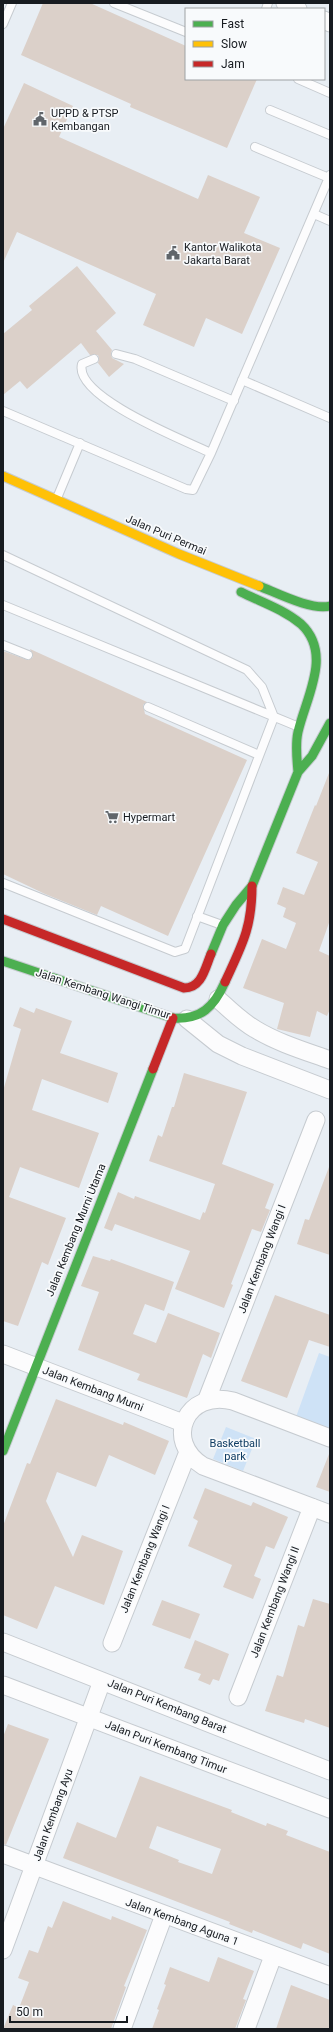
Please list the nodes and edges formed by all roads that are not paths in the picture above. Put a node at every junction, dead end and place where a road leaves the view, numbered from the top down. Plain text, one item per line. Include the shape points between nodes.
1 (12, 3) edge
2 (114, 3) edge
3 (285, 3) edge
4 (296, 8) edge
5 (3, 24) edge
6 (185, 32) edge
7 (300, 80) edge
8 (330, 93) edge
9 (270, 110) dead end
10 (330, 135) edge
11 (255, 147) dead end
12 (329, 176) edge
13 (314, 214) junction
14 (330, 220) edge
15 (116, 354) dead end
16 (94, 358) dead end
17 (242, 380) junction
18 (234, 400) junction
19 (3, 411) edge
20 (330, 418) edge
21 (80, 444) junction
22 (211, 453) junction
23 (3, 476) edge
24 (56, 501) junction
25 (179, 554) junction
26 (3, 555) edge
27 (214, 578) dead end
28 (234, 589) dead end
29 (3, 605) edge
30 (327, 607) edge
31 (3, 644) edge
32 (28, 654) dead end
33 (148, 707) dead end
34 (274, 717) junction
35 (330, 723) edge
36 (299, 727) junction
37 (259, 755) junction
38 (298, 772) junction
39 (3, 883) edge
40 (252, 886) junction
41 (197, 916) junction
42 (3, 919) edge
43 (223, 926) junction
44 (3, 961) edge
45 (218, 1000) junction
46 (180, 1019) junction
47 (330, 1060) edge
48 (330, 1090) edge
49 (316, 1120) dead end
50 (3, 1354) edge
51 (35, 1367) junction
52 (207, 1399) junction
53 (183, 1423) junction
54 (330, 1438) edge
55 (3, 1451) edge
56 (188, 1452) junction
57 (312, 1507) junction
58 (330, 1514) edge
59 (3, 1642) edge
60 (112, 1643) dead end
61 (102, 1680) junction
62 (3, 1685) edge
63 (238, 1697) dead end
64 (89, 1718) junction
65 (330, 1771) edge
66 (330, 1809) edge
67 (3, 1854) edge
68 (34, 1866) junction
69 (164, 1915) junction
70 (3, 1950) edge
71 (273, 1956) junction
72 (330, 1976) edge
73 (122, 2029) edge
74 (246, 2029) edge

1 - 5 lane
2 - 6 lane
3 - 4 street
7 - 8 lane
9 - 10 lane
11 - 12 lane
12 - 13 lane
13 - 14 lane
13 - 17 lane
15 - 18 lane via 135,359
16 - 22 lane via 82,364 81,370 90,386 136,418
17 - 18 lane
17 - 20 lane
18 - 22 lane
19 - 21 lane
21 - 22 lane via 193,490
21 - 24 lane
23 - 24 main road, Jalan Puri Permai
24 - 25 main road, Jalan Puri Permai
25 - 27 main road via 194,568
25 - 30 main road, Jalan Puri Permai via 294,600
26 - 34 lane via 247,670 262,687
28 - 36 main road via 294,620 307,630 317,645 320,661 314,688
29 - 34 lane
31 - 32 lane
33 - 37 lane
34 - 36 lane
34 - 37 lane
35 - 38 main road via 312,756
36 - 38 main road via 296,748
37 - 41 lane
38 - 40 main road
39 - 41 lane via 175,952 185,949
40 - 43 main road
40 - 45 main road via 252,910 247,934
41 - 43 lane
42 - 43 main road via 184,988 191,988 198,983
44 - 46 main road, Jalan Kembang Wangi Timur
45 - 46 main road via 204,1012
45 - 47 street via 256,1029
46 - 48 street, Jalan Kembang Wangi Timur via 242,1056
46 - 51 main road, Jalan Kembang Murni Utama
49 - 52 street, Jalan Kembang Wangi I
50 - 51 street, Jalan Kembang Murni
51 - 53 street, Jalan Kembang Murni
51 - 55 main road, Jalan Kembang Murni Utama
52 - 53 street via 193,1408
52 - 54 street via 220,1397 233,1400
53 - 56 street via 182,1437
56 - 57 street via 203,1466
56 - 60 street, Jalan Kembang Wangi I
57 - 58 street
57 - 63 street, Jalan Kembang Wangi II
59 - 61 street, Jalan Puri Kembang Barat
61 - 64 street, Jalan Kembang Ayu
61 - 65 street, Jalan Puri Kembang Barat
62 - 64 street, Jalan Puri Kembang Timur
64 - 66 street, Jalan Puri Kembang Timur
64 - 68 street, Jalan Kembang Ayu
67 - 68 street, Jalan Kembang Aguna 1
68 - 69 street, Jalan Kembang Aguna 1
68 - 70 street, Jalan Kembang Ayu
69 - 71 street, Jalan Kembang Aguna 1
69 - 73 street
71 - 72 street, Jalan Kembang Aguna 1
71 - 74 street

